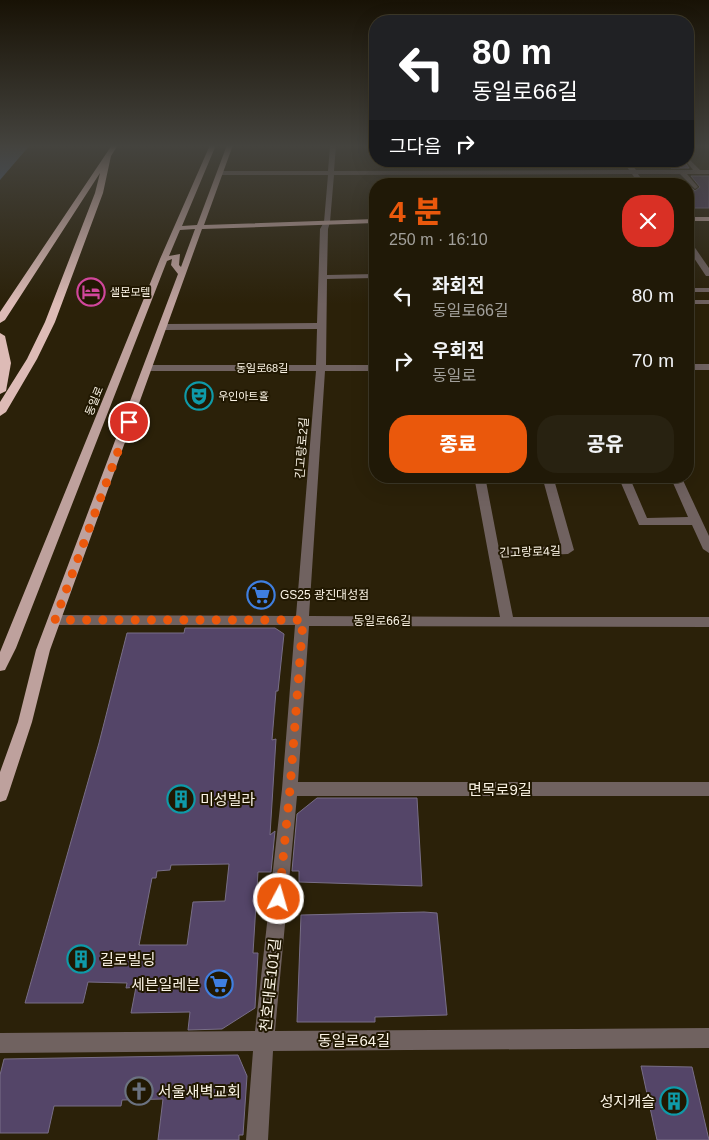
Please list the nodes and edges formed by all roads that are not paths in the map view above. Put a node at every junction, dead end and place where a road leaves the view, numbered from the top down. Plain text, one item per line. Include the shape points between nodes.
1 (80, 198) edge
2 (97, 198) edge
3 (190, 198) edge
4 (210, 198) edge
5 (329, 198) edge
6 (694, 219) edge
7 (709, 219) edge
8 (369, 221) edge
9 (327, 222) junction
10 (200, 227) junction
11 (177, 228) junction
12 (694, 251) edge
13 (164, 259) junction
14 (706, 265) edge
15 (183, 274) junction
16 (709, 274) edge
17 (369, 276) edge
18 (324, 277) junction
19 (694, 290) edge
20 (709, 290) edge
21 (694, 302) edge
22 (709, 302) edge
23 (0, 320) edge
24 (164, 326) junction
25 (320, 326) junction
26 (0, 336) edge
27 (694, 367) edge
28 (709, 367) edge
29 (148, 368) junction
30 (321, 368) junction
31 (369, 368) edge
32 (0, 391) edge
33 (0, 412) edge
34 (480, 483) edge
35 (549, 483) edge
36 (626, 483) edge
37 (678, 483) edge
38 (697, 520) junction
39 (706, 537) edge
40 (709, 549) edge
41 (493, 553) junction
42 (55, 620) junction
43 (303, 620) junction
44 (507, 621) junction
45 (709, 622) edge
46 (0, 666) edge
47 (290, 789) junction
48 (709, 789) edge
49 (0, 795) edge
50 (709, 1038) edge
51 (264, 1040) junction
52 (0, 1043) edge
53 (257, 1140) edge

1 - 23 highway
2 - 33 highway via 50,322
3 - 11 main road, 동일로
4 - 10 main road
5 - 9 street, 긴고랑로2길
6 - 7 main road
8 - 9 main road
9 - 10 main road
9 - 18 street, 긴고랑로2길 via 324,229
10 - 11 main road
10 - 15 main road
11 - 13 main road, 동일로
12 - 14 street
13 - 15 main road via 177,256 175,265
13 - 46 main road, 동일로
14 - 16 street
15 - 24 main road
17 - 18 street
18 - 25 street, 긴고랑로2길
19 - 20 street
21 - 22 street
24 - 25 street
24 - 29 main road
25 - 30 street, 긴고랑로2길
26 - 32 highway via 6,363
27 - 28 street
29 - 30 street, 동일로68길
29 - 42 main road
30 - 31 street, 동일로68길
30 - 43 street, 긴고랑로2길
34 - 41 street, 긴고랑로4길
35 - 41 street, 긴고랑로4길 via 568,550
36 - 38 street via 642,522
37 - 38 street
38 - 39 street
39 - 40 street
41 - 44 street, 긴고랑로4길
42 - 43 street, 동일로66길
42 - 49 main road
43 - 44 street, 동일로66길
43 - 47 street, 천호대로101길
44 - 45 street, 동일로66길
47 - 48 street, 면목로9길
47 - 51 street, 천호대로101길
50 - 51 street, 동일로64길
51 - 52 street, 동일로64길
51 - 53 street, 천호대로101길

